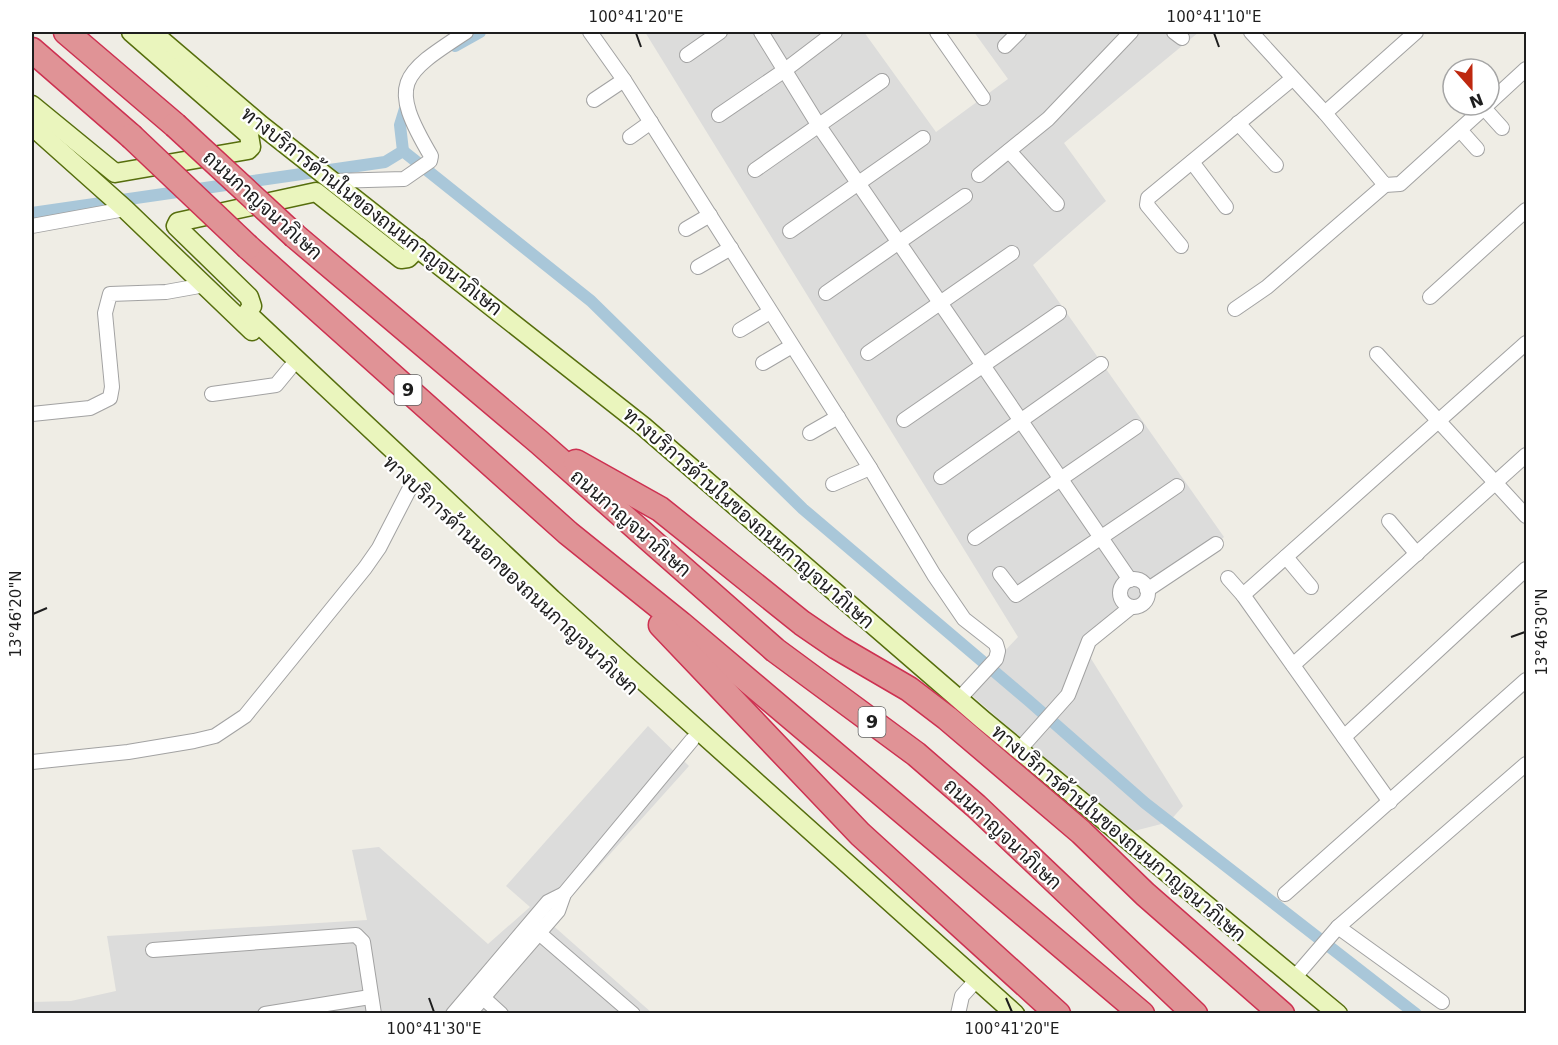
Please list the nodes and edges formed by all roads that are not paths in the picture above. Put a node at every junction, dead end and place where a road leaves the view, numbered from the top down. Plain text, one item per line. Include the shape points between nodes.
1 (66, 32) edge
2 (131, 32) edge
3 (152, 32) edge
4 (466, 32) edge
5 (590, 32) edge
6 (720, 32) edge
7 (761, 32) edge
8 (835, 32) edge
9 (937, 32) edge
10 (1019, 32) edge
11 (1131, 32) edge
12 (1416, 32) edge
13 (1255, 33) edge
14 (1005, 46) dead end
15 (32, 50) edge
16 (687, 55) dead end
17 (1527, 69) edge
18 (785, 70) junction
19 (1292, 79) junction
20 (624, 80) junction
21 (882, 81) dead end
22 (1501, 92) edge
23 (983, 99) dead end
24 (594, 100) dead end
25 (32, 105) edge
26 (1325, 113) junction
27 (32, 114) edge
28 (719, 115) dead end
29 (1474, 117) edge
30 (1494, 117) edge
31 (651, 122) junction
32 (1238, 123) junction
33 (32, 126) edge
34 (819, 126) junction
35 (1502, 128) dead end
36 (1460, 130) junction
37 (630, 137) dead end
38 (923, 138) dead end
39 (1477, 149) dead end
40 (1009, 151) junction
41 (1192, 162) junction
42 (1276, 165) dead end
43 (755, 170) dead end
44 (979, 176) dead end
45 (98, 179) junction
46 (331, 180) junction
47 (859, 184) junction
48 (1384, 185) junction
49 (965, 196) dead end
50 (1057, 204) dead end
51 (1226, 207) dead end
52 (129, 208) junction
53 (1527, 210) edge
54 (710, 215) junction
55 (32, 226) edge
56 (686, 230) dead end
57 (790, 231) dead end
58 (898, 243) junction
59 (1181, 246) dead end
60 (418, 248) junction
61 (731, 248) junction
62 (1012, 253) dead end
63 (698, 267) dead end
64 (205, 285) junction
65 (826, 293) dead end
66 (1430, 297) dead end
67 (939, 302) junction
68 (1235, 309) dead end
69 (770, 312) junction
70 (247, 313) junction
71 (1059, 313) dead end
72 (740, 330) dead end
73 (1527, 343) edge
74 (792, 346) junction
75 (868, 353) dead end
76 (1377, 354) dead end
77 (763, 363) dead end
78 (1101, 364) dead end
79 (982, 365) junction
80 (290, 368) junction
81 (212, 394) dead end
82 (32, 414) edge
83 (838, 417) junction
84 (904, 420) dead end
85 (1020, 420) junction
86 (1440, 421) junction
87 (1136, 427) dead end
88 (810, 433) dead end
89 (539, 442) junction
90 (1527, 455) edge
91 (870, 468) junction
92 (941, 477) dead end
93 (1060, 481) junction
94 (412, 484) junction
95 (833, 484) dead end
96 (1496, 484) junction
97 (1177, 486) dead end
98 (1527, 516) edge
99 (1389, 521) dead end
100 (568, 533) junction
101 (975, 538) dead end
102 (1101, 538) junction
103 (1216, 544) dead end
104 (1417, 555) junction
105 (1286, 557) junction
106 (1527, 569) edge
107 (1000, 574) dead end
108 (1228, 578) dead end
109 (1130, 580) junction
110 (1311, 586) dead end
111 (1147, 590) junction
112 (1244, 595) junction
113 (1131, 607) junction
114 (1293, 665) junction
115 (1527, 680) edge
116 (959, 699) junction
117 (1344, 737) junction
118 (692, 740) junction
119 (1025, 743) junction
120 (32, 762) edge
121 (1527, 764) edge
122 (1390, 802) junction
123 (1285, 894) dead end
124 (1338, 927) junction
125 (534, 928) junction
126 (153, 950) dead end
127 (1294, 978) junction
128 (971, 986) junction
129 (479, 994) junction
130 (370, 997) junction
131 (1442, 1002) dead end
132 (265, 1014) edge
133 (374, 1014) edge
134 (453, 1014) edge
135 (469, 1014) edge
136 (501, 1014) edge
137 (633, 1014) edge
138 (958, 1014) edge
139 (1000, 1014) edge
140 (1015, 1014) edge
141 (1058, 1014) edge
142 (1142, 1014) edge
143 (1195, 1014) edge
144 (1282, 1014) edge
145 (1338, 1014) edge

1 - 89 highway, ถนนกาญจนาภิเษก / 9, bridge via 175,125 295,236
2 - 25 main road via 249,135 251,147 115,172
3 - 46 main road, ทางบริการด้านในของถนนกาญจนาภิเษก
4 - 46 street via 419,64 406,81 404,98 431,160 402,179
5 - 20 street
6 - 16 street
7 - 18 street
8 - 18 street
9 - 23 street
10 - 14 street
11 - 40 street via 1048,119
12 - 26 street
13 - 19 street
15 - 100 highway, ถนนกาญจนาภิเษก / 9, bridge
17 - 22 street
18 - 28 street
18 - 34 street
19 - 26 street
19 - 32 street
20 - 24 street
20 - 31 street
21 - 34 street
26 - 48 street
27 - 45 main road
29 - 36 street
30 - 35 street
31 - 37 street
31 - 54 street
32 - 41 street
32 - 42 street
33 - 45 main road, ทางบริการด้านนอกของถนนกาญจนาภิเษก
34 - 43 street
34 - 47 street
36 - 39 street
36 - 48 street via 1400,184
38 - 47 street
40 - 44 street
40 - 50 street
41 - 51 street
41 - 59 street via 1147,201
45 - 52 main road, ทางบริการด้านนอกของถนนกาญจนาภิเษก
46 - 60 main road, ทางบริการด้านในของถนนกาญจนาภิเษก
47 - 57 street
47 - 58 street
48 - 68 street via 1267,287
49 - 58 street
52 - 55 street
52 - 64 main road, ทางบริการด้านนอกของถนนกาญจนาภิเษก
52 - 70 main road
53 - 66 street
54 - 56 street
54 - 61 street
58 - 65 street
58 - 67 street
60 - 70 main road via 401,259 316,192 178,222 176,226 249,297 252,306
60 - 116 main road, ทางบริการด้านในของถนนกาญจนาภิเษก via 643,426
61 - 63 street
61 - 69 street
62 - 67 street
64 - 80 main road, ทางบริการด้านนอกของถนนกาญจนาภิเษก
64 - 82 street via 166,292 110,294 105,313 110,398 90,408
67 - 75 street
67 - 79 street
69 - 72 street
69 - 74 street
70 - 140 main road via 552,599
71 - 79 street
73 - 86 street
74 - 77 street
74 - 83 street
76 - 86 street
78 - 85 street
79 - 84 street
79 - 85 street
80 - 81 street via 276,386
80 - 94 main road, ทางบริการด้านนอกของถนนกาญจนาภิเษก
83 - 88 street
83 - 91 street
85 - 92 street
85 - 93 street
86 - 96 street
86 - 105 street
87 - 93 street
89 - 143 highway, ถนนกาญจนาภิเษก / 9 via 776,650 916,754 976,806
89 - 144 highway via 660,509 802,623 909,689 947,718 1081,832 1145,894
90 - 96 street
91 - 95 street
91 - 116 street via 964,619 996,644 996,658
93 - 101 street
93 - 102 street
94 - 118 main road, ทางบริการด้านนอกของถนนกาญจนาภิเษก
94 - 120 street via 365,568 245,716 228,729 194,741
96 - 98 street
96 - 104 street
97 - 102 street
99 - 104 street
100 - 141 highway via 860,834
100 - 142 highway, ถนนกาญจนาภิเษก / 9
102 - 107 street via 1016,595
102 - 109 street
103 - 111 street
104 - 114 street
105 - 110 street
105 - 112 street
106 - 117 street
108 - 112 street
109 - 111 street via 1139,580
109 - 113 street via 1120,594
111 - 113 street via 1143,603
112 - 114 street
113 - 119 street via 1089,641 1065,698
114 - 117 street
115 - 122 street
116 - 119 main road, ทางบริการด้านในของถนนกาญจนาภิเษก
117 - 122 street
118 - 125 street via 564,894 558,911
118 - 128 main road, ทางบริการด้านนอกของถนนกาญจนาภิเษก
119 - 127 main road, ทางบริการด้านในของถนนกาญจนาภิเษก
121 - 124 street
122 - 123 street
124 - 127 street
124 - 131 street
125 - 129 street
125 - 137 street
126 - 130 street via 356,935 363,942
127 - 145 main road, ทางบริการด้านในของถนนกาญจนาภิเษก
128 - 138 street via 962,996
128 - 139 main road, ทางบริการด้านนอกของถนนกาญจนาภิเษก
129 - 134 street
129 - 135 street
129 - 136 street
130 - 132 street
130 - 133 street

